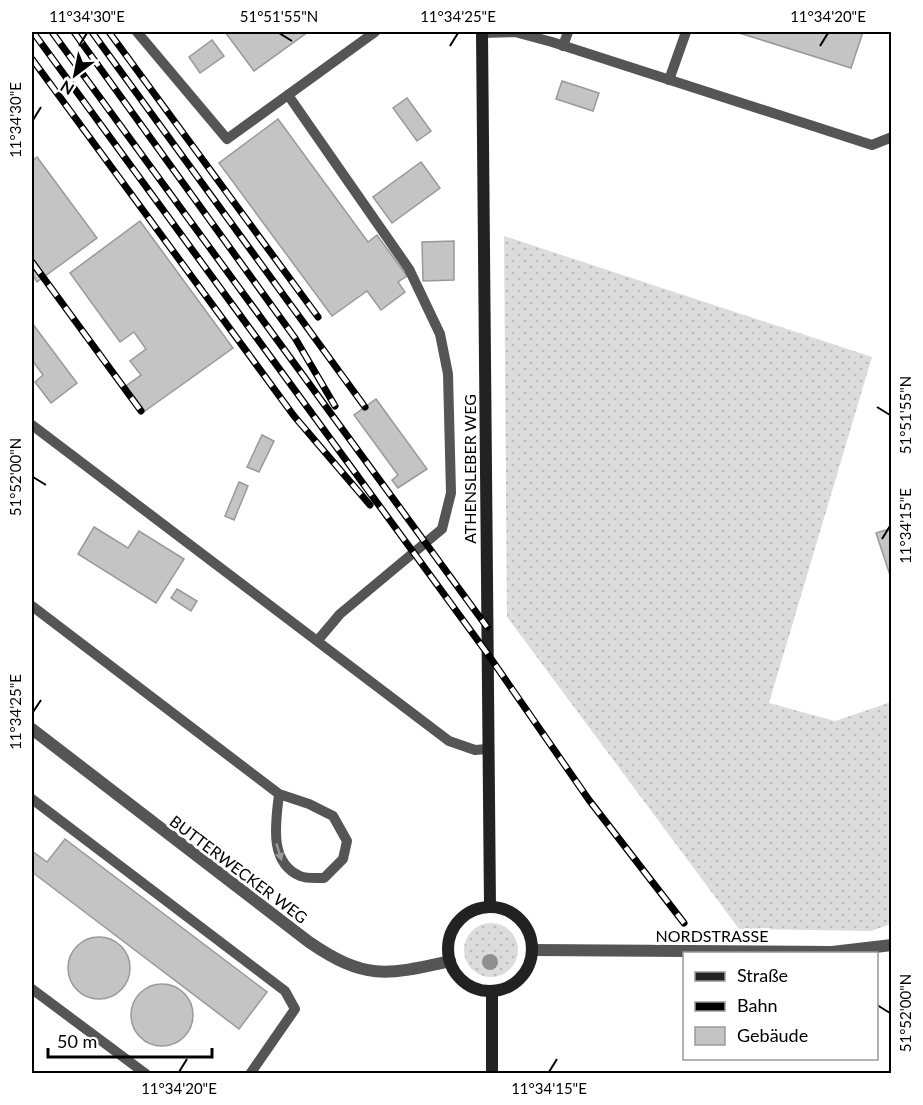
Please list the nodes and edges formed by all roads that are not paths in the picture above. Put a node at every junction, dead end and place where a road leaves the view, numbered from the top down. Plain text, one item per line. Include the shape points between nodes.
1 (137, 32) edge
2 (375, 32) edge
3 (482, 32) edge
4 (568, 32) edge
5 (686, 32) edge
6 (563, 46) junction
7 (669, 80) junction
8 (288, 95) junction
9 (891, 137) edge
10 (32, 425) edge
11 (32, 606) edge
12 (318, 640) junction
13 (32, 729) edge
14 (488, 749) junction
15 (279, 794) junction
16 (32, 799) edge
17 (490, 907) junction
18 (891, 945) edge
19 (532, 950) junction
20 (450, 961) junction
21 (32, 989) edge
22 (492, 991) junction
23 (146, 1074) edge
24 (250, 1074) edge
25 (492, 1074) edge

1 - 8 lane via 227,139
2 - 8 lane
3 - 6 lane via 515,32
3 - 14 main road, ATHENSLEBER WEG
4 - 6 lane
5 - 7 lane
6 - 7 lane
7 - 9 lane via 872,145
8 - 12 lane via 410,269 440,334 448,374 451,493 442,529 340,614
10 - 12 lane
11 - 15 lane
12 - 14 lane via 449,741 475,750
13 - 20 street, BUTTERWECKER WEG via 337,960 361,969 391,973
14 - 17 main road, ATHENSLEBER WEG
15 -> 15 lane via 275,838 283,863 301,876 324,878 343,860 346,841 333,816
16 - 24 lane via 285,991 296,1009
17 - 19 main road via 508,911 524,924
17 - 20 main road via 470,912 456,925 449,942
18 - 19 street, NORDSTRASSE via 832,952
19 - 22 main road via 523,976 509,987
20 - 22 main road via 466,983
21 - 23 lane
22 - 25 main road

